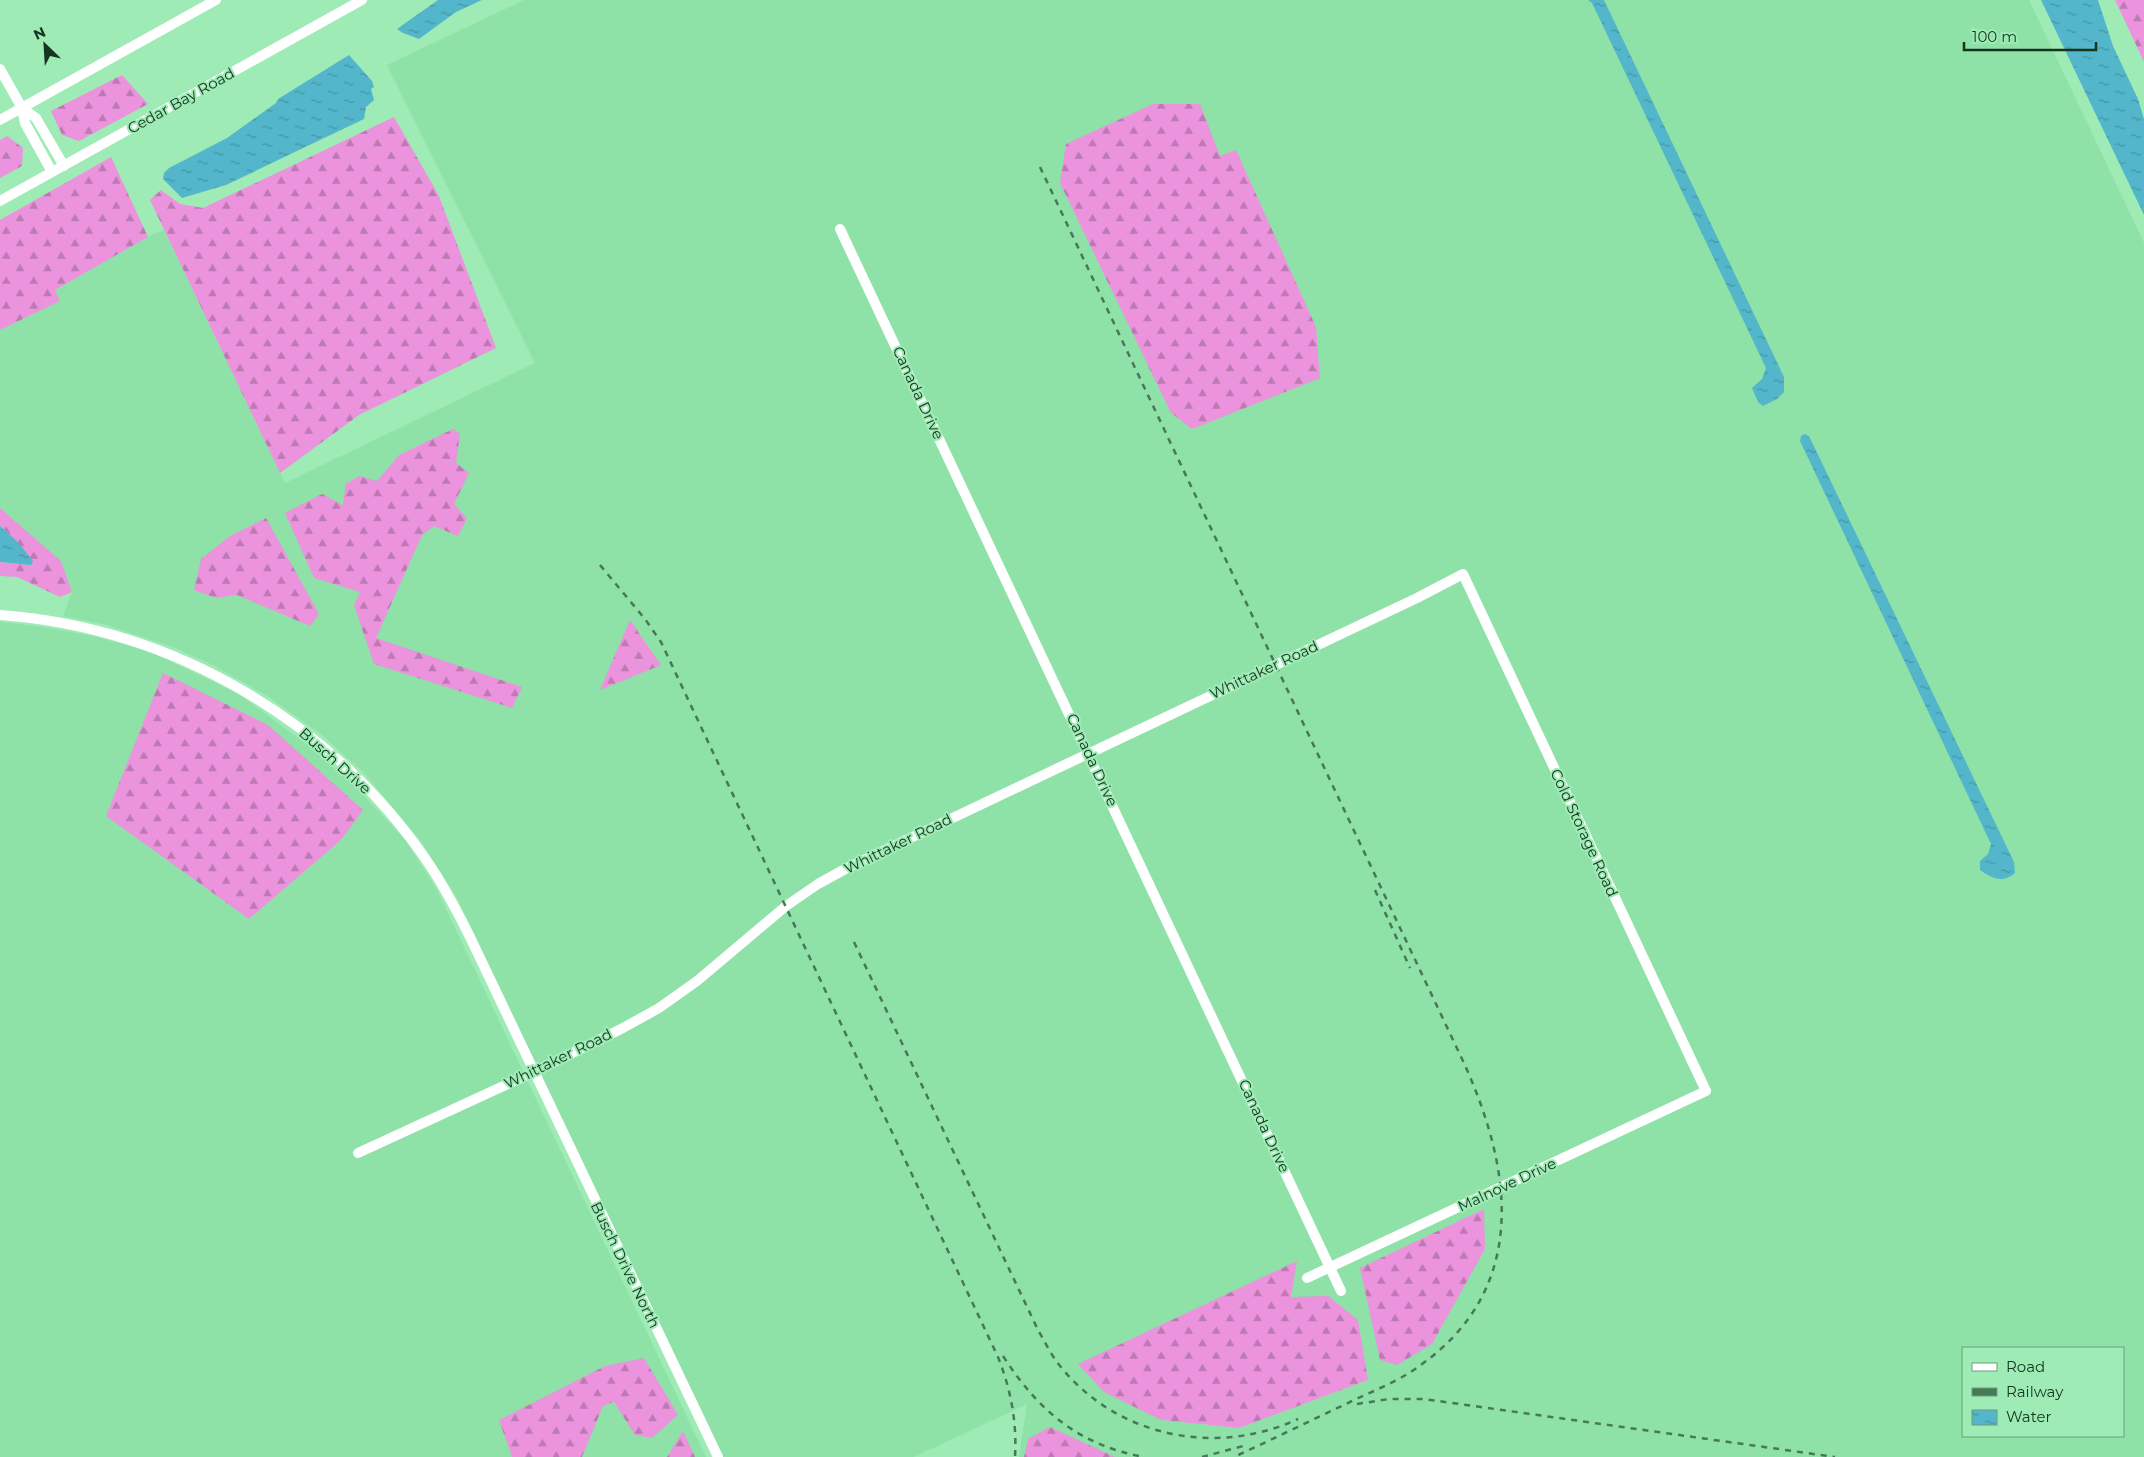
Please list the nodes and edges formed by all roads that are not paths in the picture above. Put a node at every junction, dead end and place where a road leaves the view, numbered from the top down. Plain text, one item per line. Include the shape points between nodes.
1 (216, 0) edge
2 (362, 0) edge
3 (0, 69) edge
4 (22, 108) junction
5 (0, 120) edge
6 (64, 166) junction
7 (52, 172) junction
8 (0, 201) edge
9 (840, 229) dead end
10 (1463, 574) joint
11 (0, 615) edge
12 (1088, 753) junction
13 (534, 1072) junction
14 (1706, 1091) joint
15 (358, 1153) dead end
16 (1330, 1268) junction
17 (1307, 1278) dead end
18 (1341, 1291) dead end
19 (718, 1457) edge

1 - 4 street
2 - 6 street, Cedar Bay Road
3 - 4 street
4 - 5 street
4 - 6 street via 36,118
4 - 7 street via 25,123
6 - 7 street, Cedar Bay Road
7 - 8 street, Cedar Bay Road
9 - 12 street, Canada Drive
10 - 12 street, Whittaker Road
10 - 14 street, Cold Storage Road
11 - 13 street, Busch Drive via 84,627 183,659 256,698 323,747 360,780 432,868 470,937
12 - 13 street, Whittaker Road via 818,884 771,918 698,981 658,1008
12 - 16 street, Canada Drive
13 - 15 street, Whittaker Road
13 - 19 street, Busch Drive North
14 - 16 street, Malnove Drive
16 - 17 street, Malnove Drive
16 - 18 street, Canada Drive

